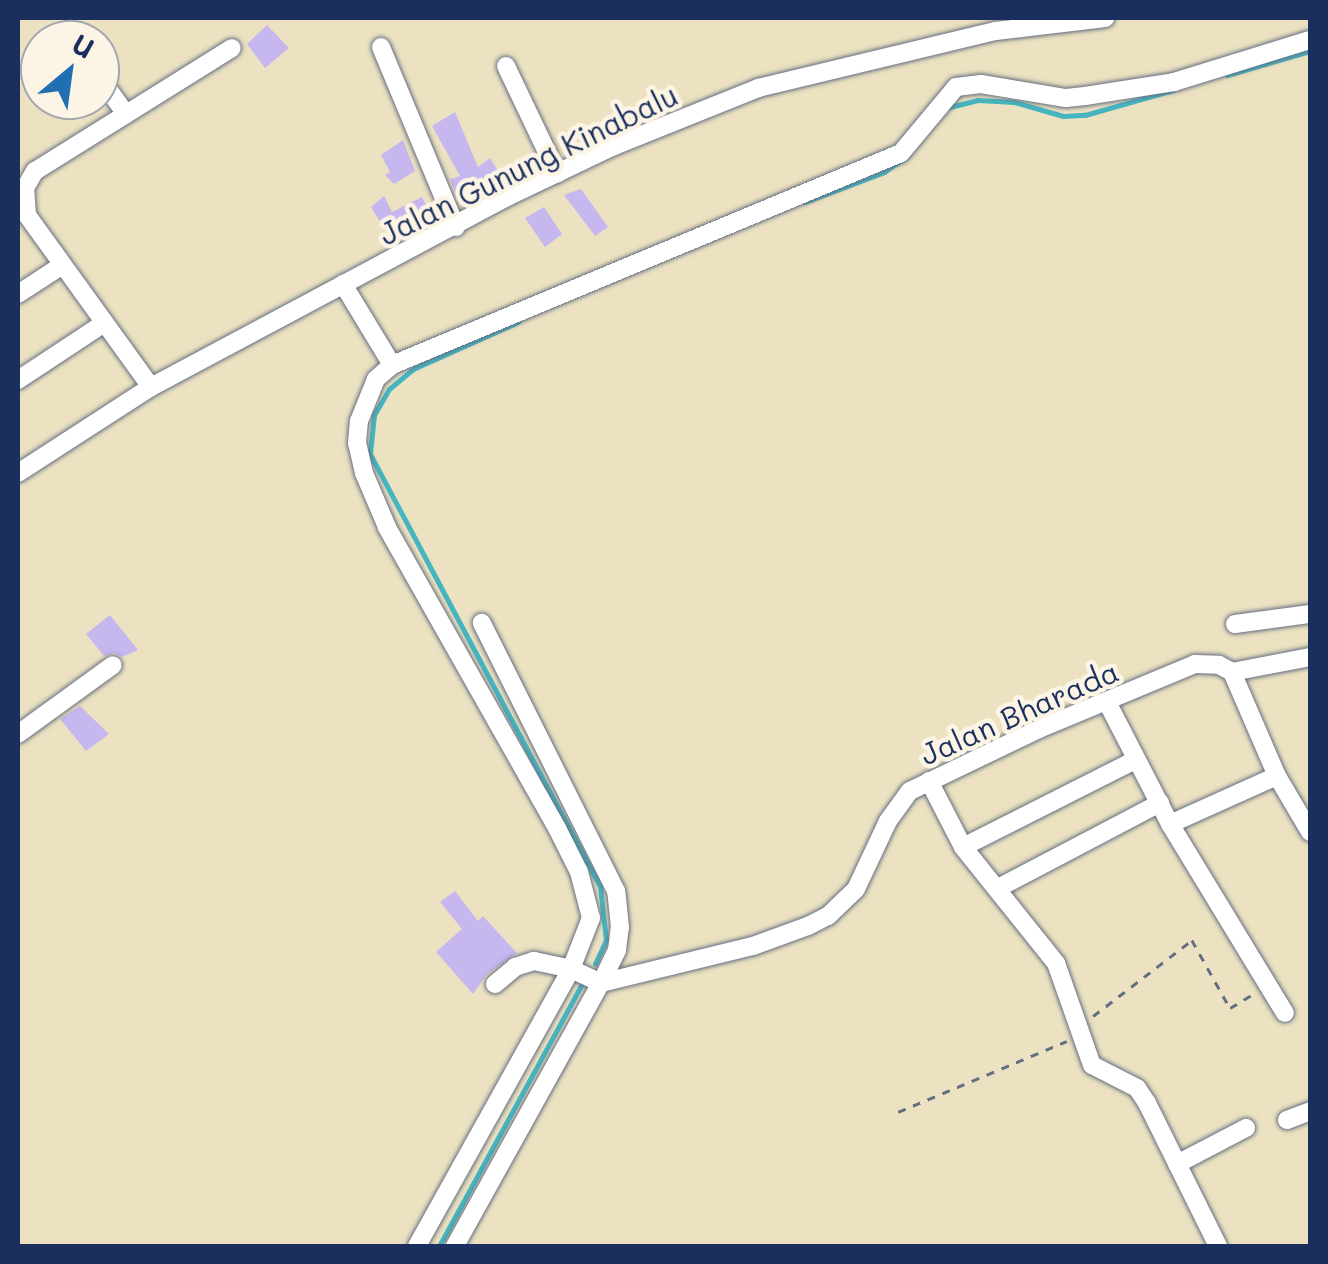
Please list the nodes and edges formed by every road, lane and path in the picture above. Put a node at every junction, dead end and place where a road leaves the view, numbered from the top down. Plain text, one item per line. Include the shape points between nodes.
1 (1105, 18) edge
2 (1310, 40) edge
3 (381, 47) dead end
4 (232, 48) dead end
5 (506, 66) dead end
6 (120, 106) edge
7 (126, 114) junction
8 (557, 173) junction
9 (456, 227) junction
10 (60, 266) junction
11 (343, 284) junction
12 (18, 294) edge
13 (103, 324) junction
14 (392, 365) junction
15 (18, 380) edge
16 (151, 387) junction
17 (18, 473) edge
18 (1310, 614) edge
19 (482, 623) dead end
20 (1235, 624) dead end
21 (1310, 657) edge
22 (113, 665) dead end
23 (1232, 672) junction
24 (1107, 702) junction
25 (18, 734) edge
26 (1135, 760) junction
27 (1278, 776) junction
28 (929, 781) junction
29 (1160, 803) junction
30 (1170, 824) junction
31 (1310, 832) edge
32 (963, 846) junction
33 (1000, 888) junction
34 (586, 976) junction
35 (495, 984) dead end
36 (1271, 985) junction
37 (1286, 1014) dead end
38 (1080, 1031) junction
39 (1310, 1111) edge
40 (898, 1112) dead end
41 (1287, 1120) dead end
42 (1246, 1128) dead end
43 (1177, 1164) junction
44 (416, 1246) edge
45 (455, 1246) edge
46 (1218, 1246) edge

1 - 8 street, Jalan Gunung Kinabalu via 996,31 758,88
2 - 14 street via 1174,82 1085,96 956,87 901,152
3 - 9 street
4 - 7 street
5 - 8 street
6 - 7 street
7 - 10 street via 35,171 28,182 27,215
8 - 9 street, Jalan Gunung Kinabalu
9 - 11 street, Jalan Gunung Kinabalu
10 - 12 street
10 - 13 street
11 - 14 street
11 - 16 street, Jalan Gunung Kinabalu
13 - 15 street
13 - 16 street
14 - 34 street via 373,382 361,411 357,443 364,473 387,527 580,872 591,918
16 - 17 street, Jalan Gunung Kinabalu
18 - 20 street
19 - 34 street via 616,891 617,950
21 - 23 street, Jalan Bharada
22 - 25 street
23 - 24 street, Jalan Bharada via 1195,664
23 - 27 street
24 - 26 street
24 - 28 street, Jalan Bharada
26 - 29 street
26 - 32 street
27 - 30 street
27 - 31 street
28 - 32 street
28 - 34 street, Jalan Bharada via 902,799 856,889 828,916 753,946
29 - 30 street
29 - 33 street
30 - 36 street
32 - 33 street
33 - 38 street via 1056,962
34 - 35 street, Jalan Bharada via 523,963
34 - 44 street
34 - 45 street
36 - 37 street
36 - 38 path via 1230,1008 1192,940
38 - 40 path
38 - 43 street via 1092,1064 1137,1088
39 - 41 street
42 - 43 street
43 - 46 street

